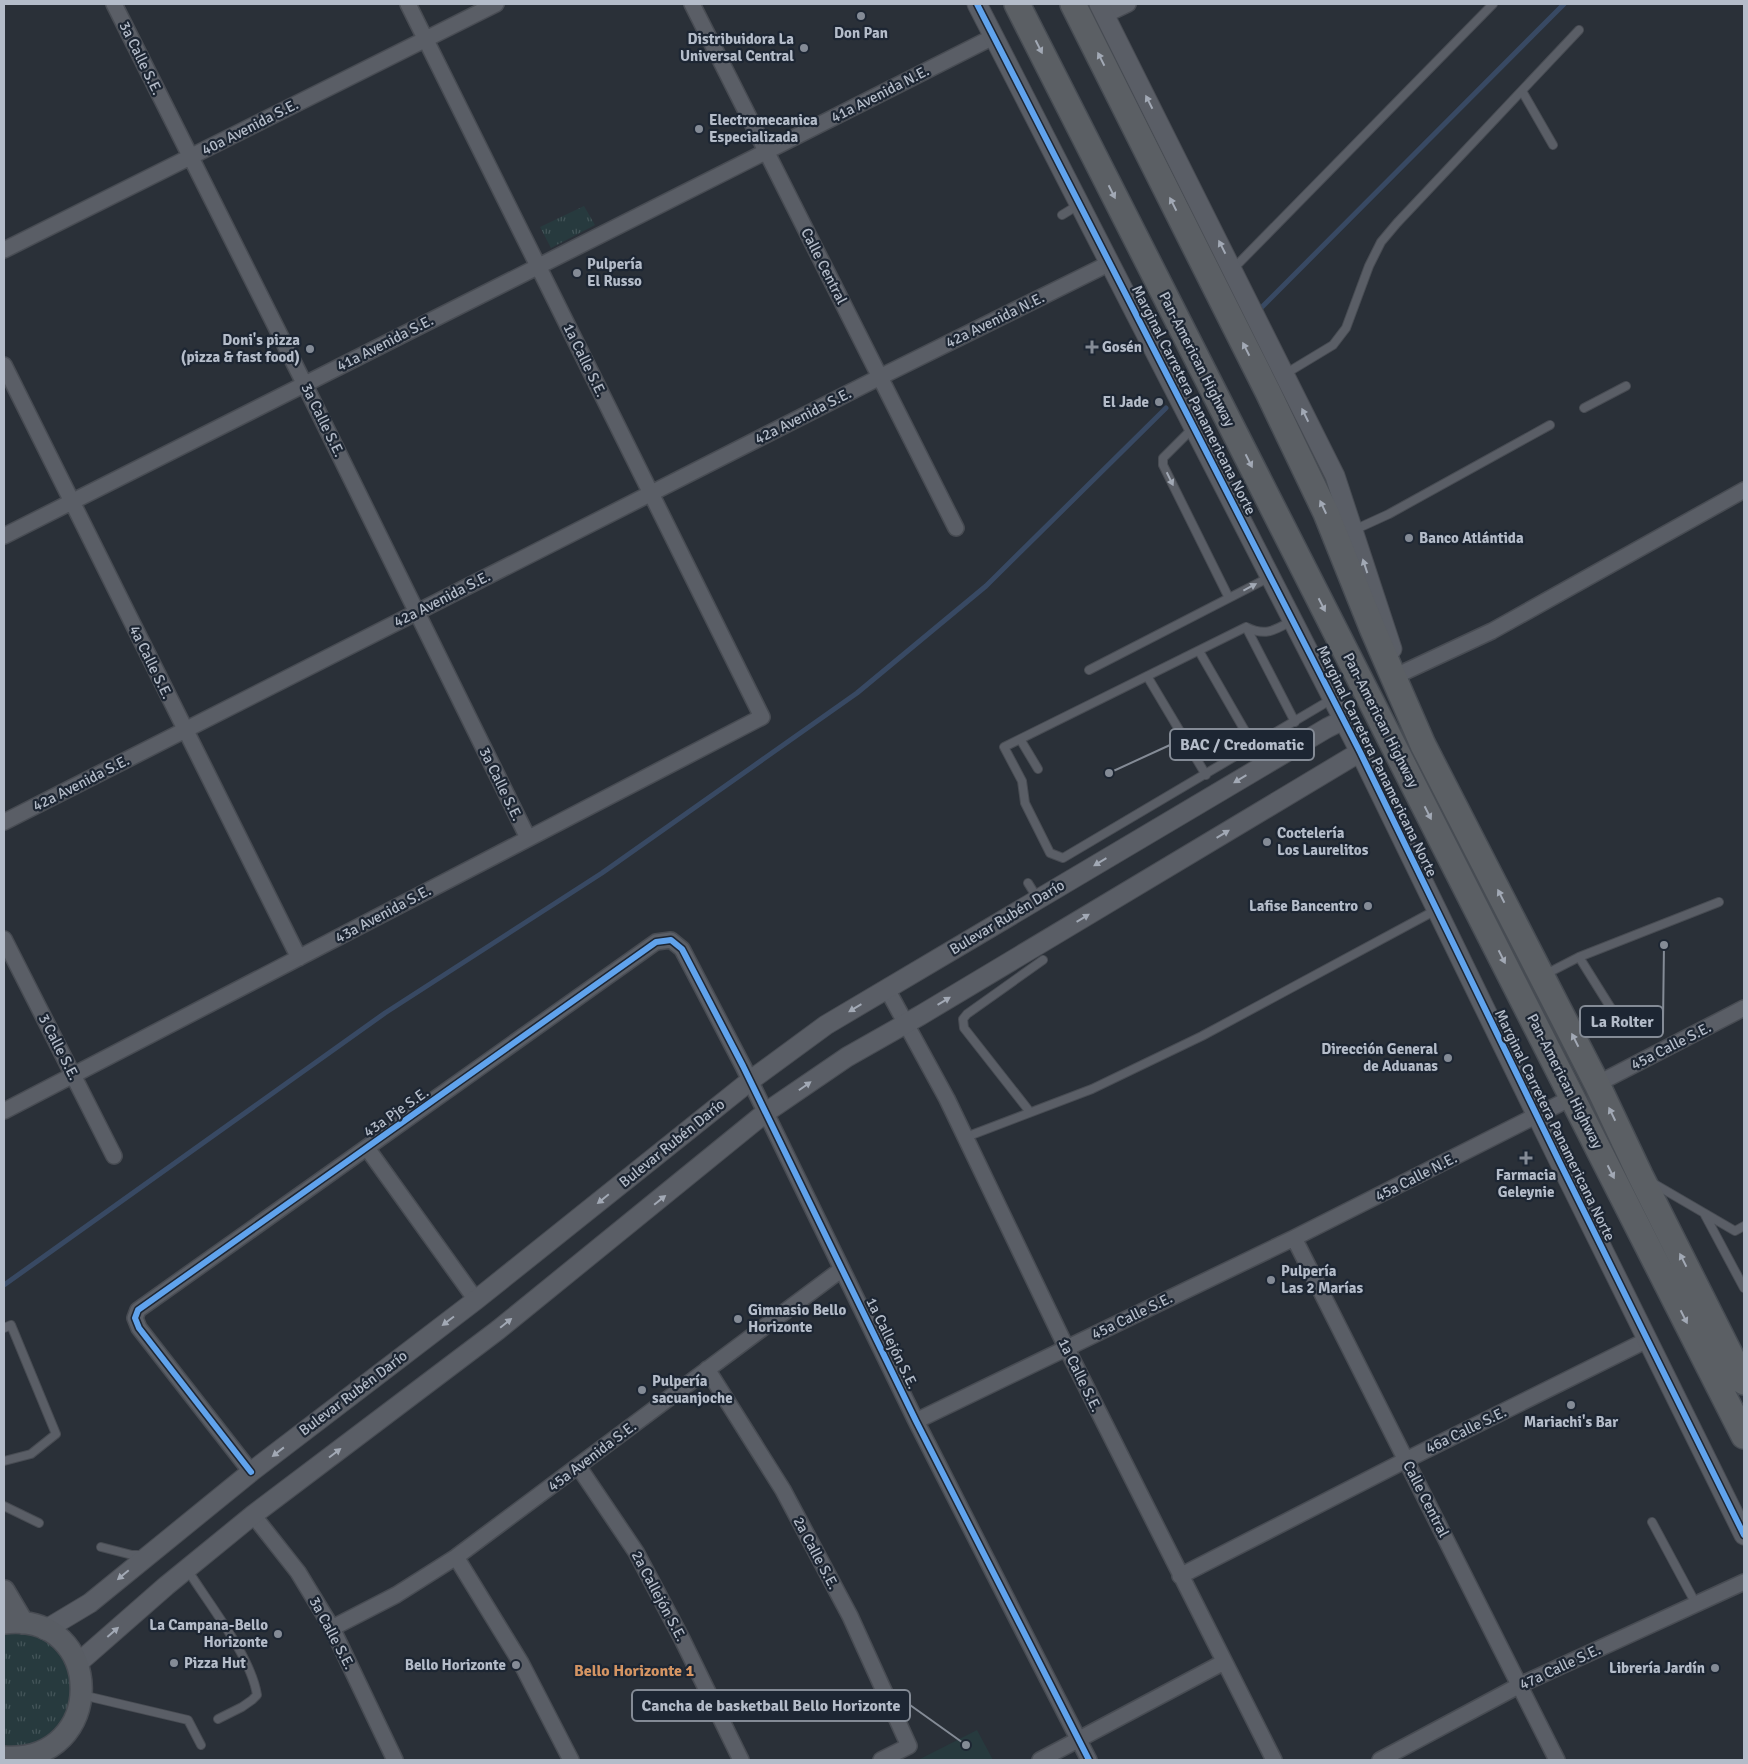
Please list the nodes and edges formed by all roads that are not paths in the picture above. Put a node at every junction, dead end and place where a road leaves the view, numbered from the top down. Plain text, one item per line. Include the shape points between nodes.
1 (114, 4) edge
2 (408, 4) edge
3 (496, 4) edge
4 (692, 4) edge
5 (977, 4) edge
6 (1017, 4) edge
7 (1073, 4) edge
8 (1128, 4) edge
9 (1493, 4) edge
10 (1102, 9) edge
11 (1579, 30) dead end
12 (993, 37) junction
13 (425, 39) junction
14 (1522, 90) junction
15 (1553, 145) dead end
16 (766, 151) junction
17 (190, 157) junction
18 (1080, 204) junction
19 (1062, 215) dead end
20 (4, 250) edge
21 (1110, 262) junction
22 (538, 266) junction
23 (1233, 269) junction
24 (4, 365) edge
25 (1285, 374) junction
26 (880, 377) junction
27 (304, 383) junction
28 (1626, 386) dead end
29 (1584, 408) dead end
30 (1550, 425) dead end
31 (1194, 428) junction
32 (1744, 490) edge
33 (651, 493) junction
34 (72, 502) junction
35 (956, 528) dead end
36 (1354, 530) junction
37 (4, 536) edge
38 (1271, 577) junction
39 (1229, 598) junction
40 (416, 612) junction
41 (1293, 620) junction
42 (1246, 627) junction
43 (1199, 651) junction
44 (1089, 670) dead end
45 (1400, 674) junction
46 (1147, 676) junction
47 (1332, 699) junction
48 (762, 717) joint
49 (1343, 720) junction
50 (1296, 722) junction
51 (185, 730) junction
52 (1020, 739) junction
53 (1423, 745) junction
54 (1254, 746) junction
55 (1360, 752) junction
56 (1264, 765) junction
57 (1038, 769) dead end
58 (1206, 775) junction
59 (4, 822) edge
60 (528, 838) junction
61 (1719, 902) dead end
62 (1436, 910) junction
63 (4, 939) edge
64 (671, 940) joint
65 (1579, 957) junction
66 (299, 958) junction
67 (1043, 960) dead end
68 (1542, 976) junction
69 (887, 989) junction
70 (1744, 1008) edge
71 (1620, 1022) dead end
72 (906, 1023) junction
73 (73, 1075) junction
74 (750, 1080) junction
75 (1597, 1084) junction
76 (1573, 1097) junction
77 (4, 1111) edge
78 (1030, 1112) junction
79 (765, 1113) junction
80 (1537, 1116) junction
81 (966, 1137) junction
82 (367, 1148) junction
83 (114, 1156) dead end
84 (1640, 1175) junction
85 (1705, 1214) junction
86 (1744, 1226) edge
87 (1294, 1238) junction
88 (842, 1269) junction
89 (1744, 1288) edge
90 (476, 1300) junction
91 (4, 1328) edge
92 (1647, 1340) junction
93 (1066, 1347) junction
94 (707, 1369) junction
95 (1744, 1382) edge
96 (916, 1420) junction
97 (1744, 1436) edge
98 (1406, 1460) junction
99 (4, 1461) edge
100 (578, 1466) junction
101 (251, 1472) junction
102 (4, 1506) edge
103 (253, 1515) junction
104 (1652, 1522) dead end
105 (39, 1523) dead end
106 (1744, 1535) edge
107 (102, 1547) dead end
108 (147, 1555) junction
109 (456, 1557) junction
110 (187, 1569) junction
111 (1180, 1576) junction
112 (1744, 1582) edge
113 (4, 1591) edge
114 (1696, 1604) junction
115 (14, 1623) edge
116 (332, 1628) junction
117 (44, 1630) junction
118 (1224, 1662) junction
119 (77, 1664) junction
120 (1520, 1685) junction
121 (82, 1695) junction
122 (218, 1719) dead end
123 (1079, 1740) junction
124 (201, 1744) dead end
125 (44, 1756) edge
126 (16, 1758) edge
127 (395, 1760) edge
128 (572, 1760) edge
129 (741, 1760) edge
130 (880, 1760) edge
131 (1040, 1760) edge
132 (1089, 1760) edge
133 (1274, 1760) edge
134 (1380, 1760) edge
135 (1557, 1760) edge

1 - 17 street, 3a Calle S.E.
2 - 13 street, 1a Calle S.E.
3 - 13 street, 40a Avenida S.E.
4 - 16 street, Calle Central
5 - 12 street, Marginal Carretera Panamericana Norte
6 -> 76 highway, Pan-American Highway
53 -> 7 highway, Pan-American Highway via 1326,513
8 - 10 street
9 - 23 lane
23 -> 10 street
11 - 14 lane
12 - 16 street, 41a Avenida N.E.
12 - 18 street, Marginal Carretera Panamericana Norte
13 - 17 street, 40a Avenida S.E.
13 - 22 street, 1a Calle S.E.
14 - 15 lane
14 - 25 lane via 1381,242 1368,266 1346,328 1333,345
16 - 22 street, 41a Avenida S.E.
16 - 26 street, Calle Central
17 - 20 street, 40a Avenida S.E.
17 - 27 street, 3a Calle S.E.
18 - 19 lane
18 - 21 street, Marginal Carretera Panamericana Norte
21 - 26 street, 42a Avenida N.E.
21 - 31 street, Marginal Carretera Panamericana Norte
22 - 27 street, 41a Avenida S.E.
22 - 33 street, 1a Calle S.E.
23 - 25 street
24 - 34 street, 4a Calle S.E.
36 -> 25 street via 1335,476
26 - 33 street, 42a Avenida S.E.
26 - 35 street, Calle Central
27 - 34 street, 41a Avenida S.E.
27 - 40 street, 3a Calle S.E.
28 - 29 lane
30 - 36 lane
31 - 38 street, Marginal Carretera Panamericana Norte
31 -> 39 lane via 1162,458 1163,465
32 - 45 street via 1492,631
33 - 40 street, 42a Avenida S.E.
33 - 48 street, 1a Calle S.E.
34 - 37 street, 41a Avenida S.E.
34 - 51 street, 4a Calle S.E.
45 -> 36 street
39 -> 38 lane
38 - 41 street, Marginal Carretera Panamericana Norte
39 - 44 lane
40 - 51 street, 42a Avenida S.E.
40 - 60 street, 3a Calle S.E.
41 - 42 lane via 1265,632
41 - 47 street, Marginal Carretera Panamericana Norte
42 - 43 lane
42 - 50 lane
43 - 46 lane
43 - 54 lane
45 - 53 street
46 - 52 lane
46 - 58 lane
47 - 49 street, Marginal Carretera Panamericana Norte
47 - 50 lane
48 - 60 street, 43a Avenida S.E.
49 - 55 street, Marginal Carretera Panamericana Norte
49 - 56 street, Bulevar Rubén Darío
50 - 54 lane
51 - 59 street, 42a Avenida S.E.
51 - 66 street, 4a Calle S.E.
52 - 57 lane
52 - 58 lane via 1004,747 1022,781 1025,802 1050,852 1063,858
68 -> 53 highway, Pan-American Highway
54 - 56 lane
54 - 58 lane
55 - 62 street, Marginal Carretera Panamericana Norte
72 -> 55 street
56 -> 69 street, Bulevar Rubén Darío via 1033,891
60 - 66 street, 43a Avenida S.E.
61 - 65 lane
62 - 78 lane via 1202,1036 1092,1089
62 - 80 street, Marginal Carretera Panamericana Norte
63 - 73 street, 3 Calle S.E.
64 - 74 street, 1a Callejón S.E. via 682,949
64 - 82 street, 43a Pje S.E. via 656,942
65 - 68 lane
65 - 71 lane
66 - 73 street, 43a Avenida S.E.
67 - 78 lane via 963,1019 964,1028
75 -> 68 highway, Pan-American Highway
69 - 72 street, 1a Calle S.E.
69 -> 74 street, Bulevar Rubén Darío via 825,1022
70 - 75 street, 45a Calle S.E.
79 -> 72 street via 847,1057
72 - 81 street, 1a Calle S.E.
73 - 77 street, 43a Avenida S.E.
73 - 83 street, 3 Calle S.E.
74 - 79 street, 1a Callejón S.E.
74 -> 90 street, Bulevar Rubén Darío
84 -> 75 highway, Pan-American Highway
76 - 80 street
76 -> 97 highway, Pan-American Highway
78 - 81 lane
79 - 88 street, 1a Callejón S.E.
103 -> 79 street via 498,1330
80 - 87 street, 45a Calle N.E.
80 - 92 street, Marginal Carretera Panamericana Norte
81 - 93 street, 1a Calle S.E.
82 - 90 street
82 - 101 street, 43a Pje S.E. via 138,1310 135,1318
84 - 85 lane
95 -> 84 highway, Pan-American Highway
85 - 86 lane via 1735,1232
85 - 89 lane
87 - 93 street, 45a Calle S.E.
87 - 98 street, Calle Central
88 - 94 street, 45a Avenida S.E.
88 - 96 street, 1a Callejón S.E.
90 -> 101 street, Bulevar Rubén Darío
91 - 99 lane via 11,1325 56,1434 31,1454
92 - 98 street, 46a Calle S.E.
92 - 106 street, Marginal Carretera Panamericana Norte
93 - 96 street, 45a Calle S.E.
93 - 111 street, 1a Calle S.E.
94 - 100 street, 45a Avenida S.E.
94 - 130 street, 2a Calle S.E. via 787,1498 850,1616 909,1746
96 - 123 street, 1a Callejón S.E.
98 - 111 street, 46a Calle S.E.
98 - 120 street, Calle Central
100 - 109 street, 45a Avenida S.E.
100 - 129 street, 2a Callejón S.E. via 636,1552
101 - 108 street, Bulevar Rubén Darío
102 - 105 lane
103 - 110 street
103 - 116 street, 3a Calle S.E. via 298,1572
104 - 114 lane
107 - 108 lane via 132,1555
108 -> 117 street, Bulevar Rubén Darío via 90,1603
109 - 116 street, 45a Avenida S.E. via 396,1595
109 - 128 street via 521,1662
119 -> 110 street
110 - 122 lane via 237,1647 255,1683 257,1695 252,1700
111 - 118 street, 1a Calle S.E.
112 - 114 street, 47a Calle S.E.
113 - 115 main road
114 - 120 street, 47a Calle S.E.
115 - 117 main road
116 - 127 street, 3a Calle S.E.
117 - 119 main road via 65,1646
118 - 123 street
118 - 133 street, 1a Calle S.E.
119 - 121 main road
120 - 134 street, 47a Calle S.E.
120 - 135 street, Calle Central
121 - 124 lane via 188,1720
121 - 125 main road via 79,1712 71,1727
123 - 131 street
123 - 132 street, 1a Callejón S.E.
125 - 126 main road

